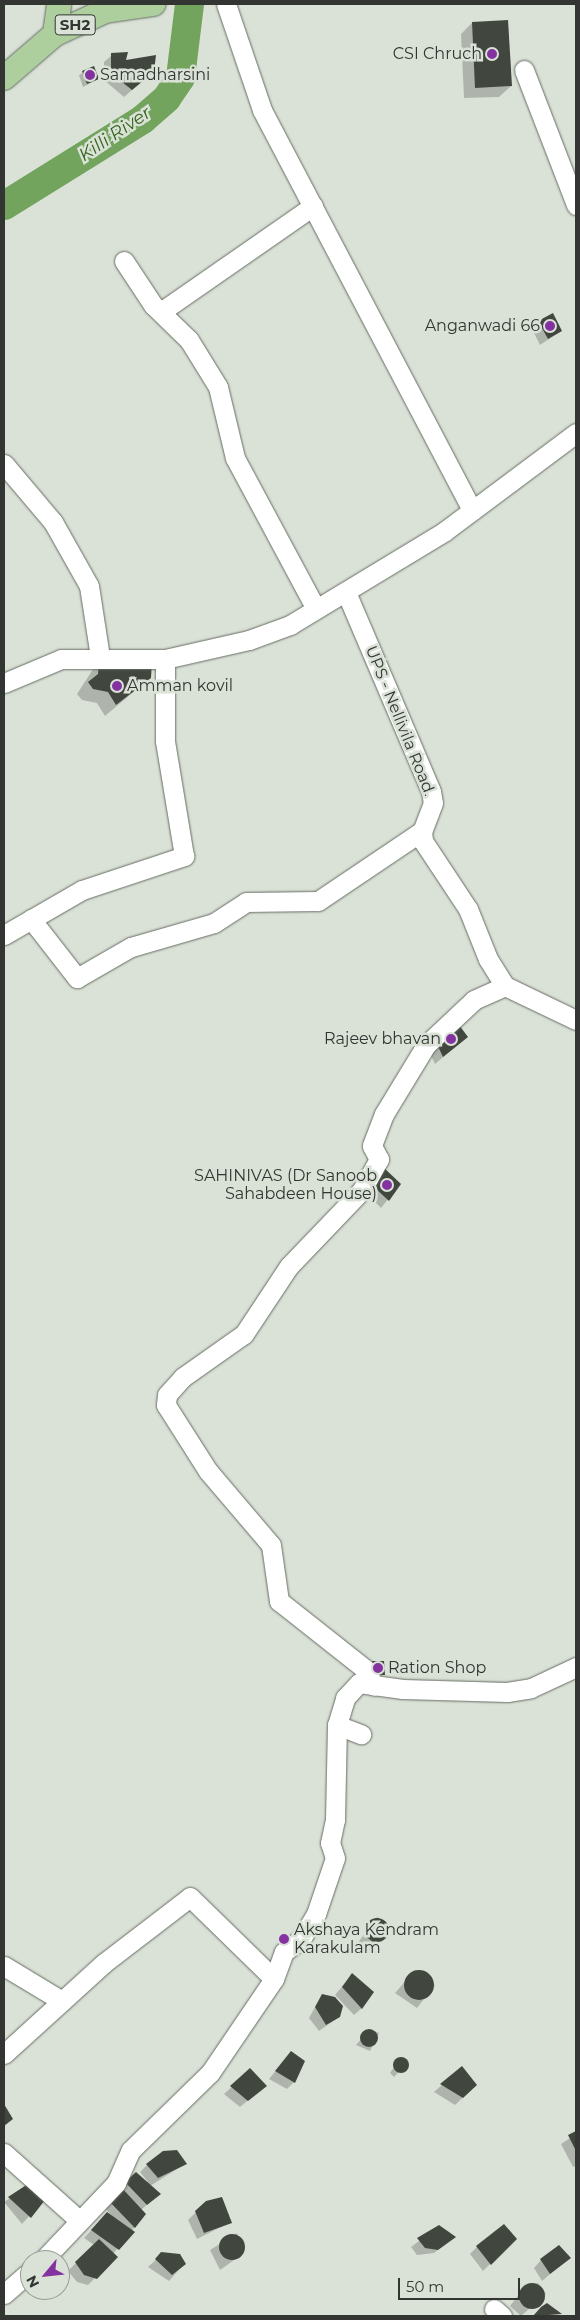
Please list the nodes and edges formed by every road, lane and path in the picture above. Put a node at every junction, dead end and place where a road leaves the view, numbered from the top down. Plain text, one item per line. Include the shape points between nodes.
1 (59, 4) edge
2 (226, 4) edge
3 (144, 5) edge
4 (55, 34) junction
5 (524, 70) dead end
6 (4, 78) edge
7 (576, 204) edge
8 (313, 206) junction
9 (124, 261) dead end
10 (162, 312) junction
11 (576, 433) edge
12 (4, 464) edge
13 (472, 510) junction
14 (346, 592) junction
15 (316, 609) junction
16 (100, 657) junction
17 (165, 659) junction
18 (7, 680) edge
19 (422, 831) junction
20 (31, 918) junction
21 (4, 935) edge
22 (505, 986) junction
23 (576, 1020) edge
24 (574, 1672) edge
25 (374, 1686) junction
26 (337, 1725) junction
27 (361, 1734) dead end
28 (4, 1966) edge
29 (274, 1979) junction
30 (62, 2001) junction
31 (4, 2054) edge
32 (4, 2153) edge
33 (78, 2220) junction
34 (52, 2250) edge
35 (20, 2280) edge
36 (4, 2294) edge

1 - 4 main road
2 - 8 street via 262,110
3 - 4 main road, SH2 via 105,11
4 - 6 main road, SH2
5 - 7 street
8 - 10 street
8 - 13 street
9 - 10 street via 153,305
10 - 15 street via 189,340 218,387 235,458
11 - 13 street
12 - 16 street via 53,522 88,586
13 - 14 street
14 - 15 street
14 - 19 street, UPS - Nellivila Road. via 431,791 433,802
15 - 17 street via 248,640
16 - 17 street
16 - 18 street via 61,659
17 - 20 street via 165,741 184,856 82,890
19 - 20 street via 318,901 246,902 214,923 131,947 77,978
19 - 22 street via 429,852 468,909 488,959
20 - 21 street
22 - 23 street
22 - 25 street via 474,1000 426,1045 384,1114 372,1146 379,1159 360,1192 289,1266 244,1334 183,1377 168,1394 166,1412 271,1545 279,1601 365,1669
24 - 25 street via 530,1688 507,1692
25 - 26 street via 359,1683 344,1698
26 - 27 street
26 - 29 street via 335,1820 330,1843 335,1858 316,1914 301,1938 284,1952
28 - 30 street
29 - 30 street via 190,1897
29 - 33 street via 210,2073 131,2150 116,2183
30 - 31 street
32 - 33 street
33 - 34 street
35 - 36 street

